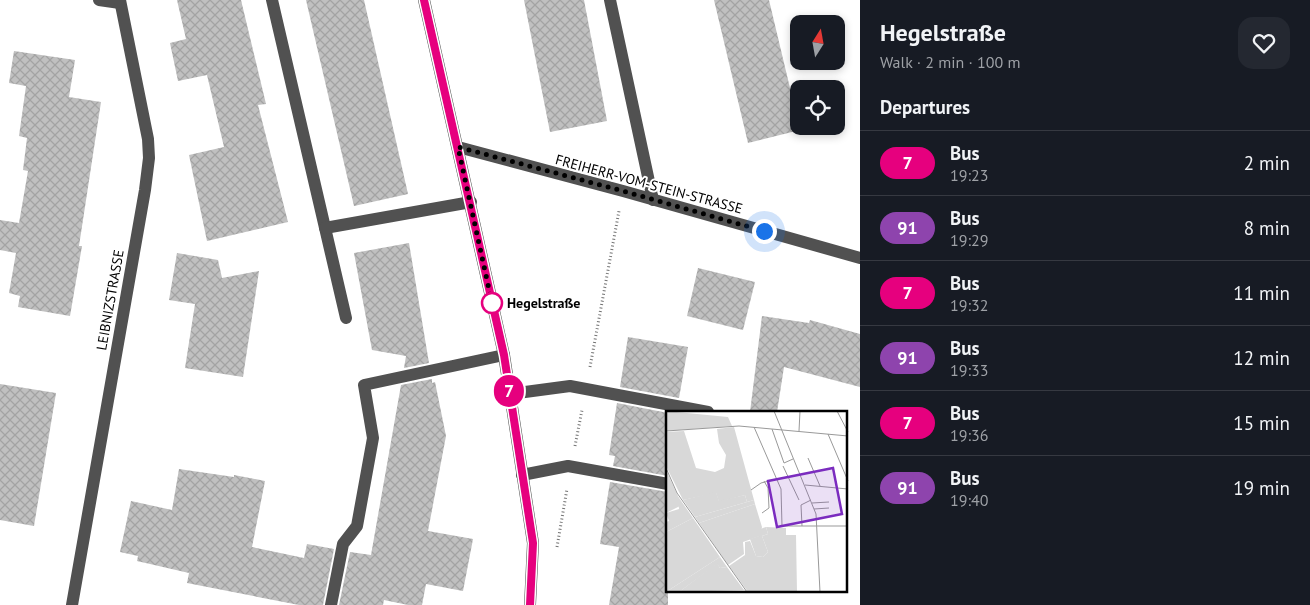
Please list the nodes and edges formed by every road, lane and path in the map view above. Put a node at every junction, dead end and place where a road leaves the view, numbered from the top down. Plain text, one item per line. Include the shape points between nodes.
1 (99, 0) edge
2 (272, 0) edge
3 (424, 0) edge
4 (610, 0) edge
5 (120, 2) edge
6 (458, 147) junction
7 (653, 200) junction
8 (471, 202) junction
9 (325, 228) junction
10 (860, 258) edge
11 (346, 318) dead end
12 (504, 355) junction
13 (510, 394) junction
14 (703, 411) edge
15 (522, 474) junction
16 (666, 484) edge
17 (71, 605) edge
18 (331, 605) edge
19 (530, 605) edge

1 - 5 street
2 - 9 street
3 - 6 street
4 - 7 street
5 - 17 street, LEIBNIZSTRASSE via 149,158
6 - 7 street, FREIHERR-VOM-STEIN-STRASSE
6 - 8 street
7 - 10 street, FREIHERR-VOM-STEIN-STRASSE
8 - 9 street
8 - 12 street
9 - 11 street
12 - 13 street
12 - 18 street via 364,385 373,438 357,526 343,544
13 - 14 street via 570,386
13 - 15 street
15 - 16 street via 568,466
15 - 19 street via 533,543

